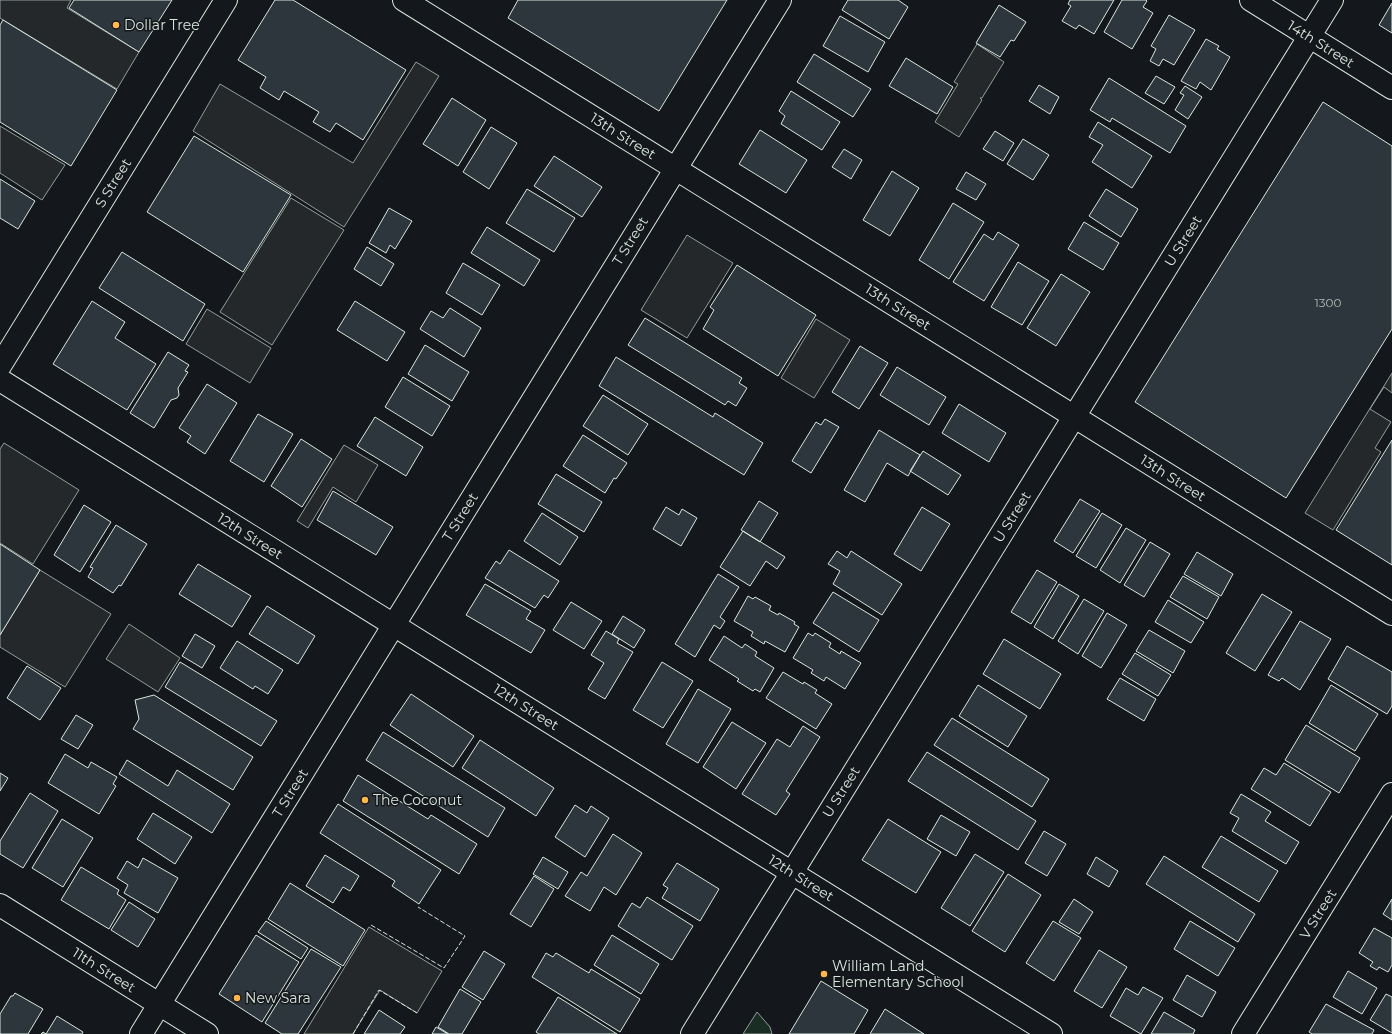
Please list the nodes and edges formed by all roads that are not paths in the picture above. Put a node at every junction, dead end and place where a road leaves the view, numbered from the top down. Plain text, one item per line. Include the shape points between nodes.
1 (226, 0) edge
2 (404, 0) edge
3 (780, 0) edge
4 (1251, 0) edge
5 (1332, 0) edge
6 (1309, 37) junction
7 (1392, 88) edge
8 (675, 168) junction
9 (0, 366) edge
10 (0, 380) edge
11 (1074, 417) junction
12 (1392, 614) edge
13 (394, 625) junction
14 (1392, 794) edge
15 (792, 872) junction
16 (0, 906) edge
17 (159, 1004) junction
18 (141, 1034) edge
19 (207, 1034) edge
20 (692, 1034) edge
21 (1051, 1034) edge
22 (1243, 1034) edge

1 - 9 street, S Street
2 - 8 street, 13th Street
3 - 8 street, T Street
4 - 6 street, 14th Street
5 - 6 street, U Street
6 - 7 street, 14th Street
6 - 11 street, U Street
8 - 11 street, 13th Street
8 - 13 street, T Street
10 - 13 street, 12th Street
11 - 12 street, 13th Street
11 - 15 street, U Street
13 - 15 street, 12th Street
13 - 17 street, T Street
14 - 22 street, V Street
15 - 20 street, U Street
15 - 21 street, 12th Street
16 - 17 street, 11th Street
17 - 18 street, T Street
17 - 19 street, 11th Street

